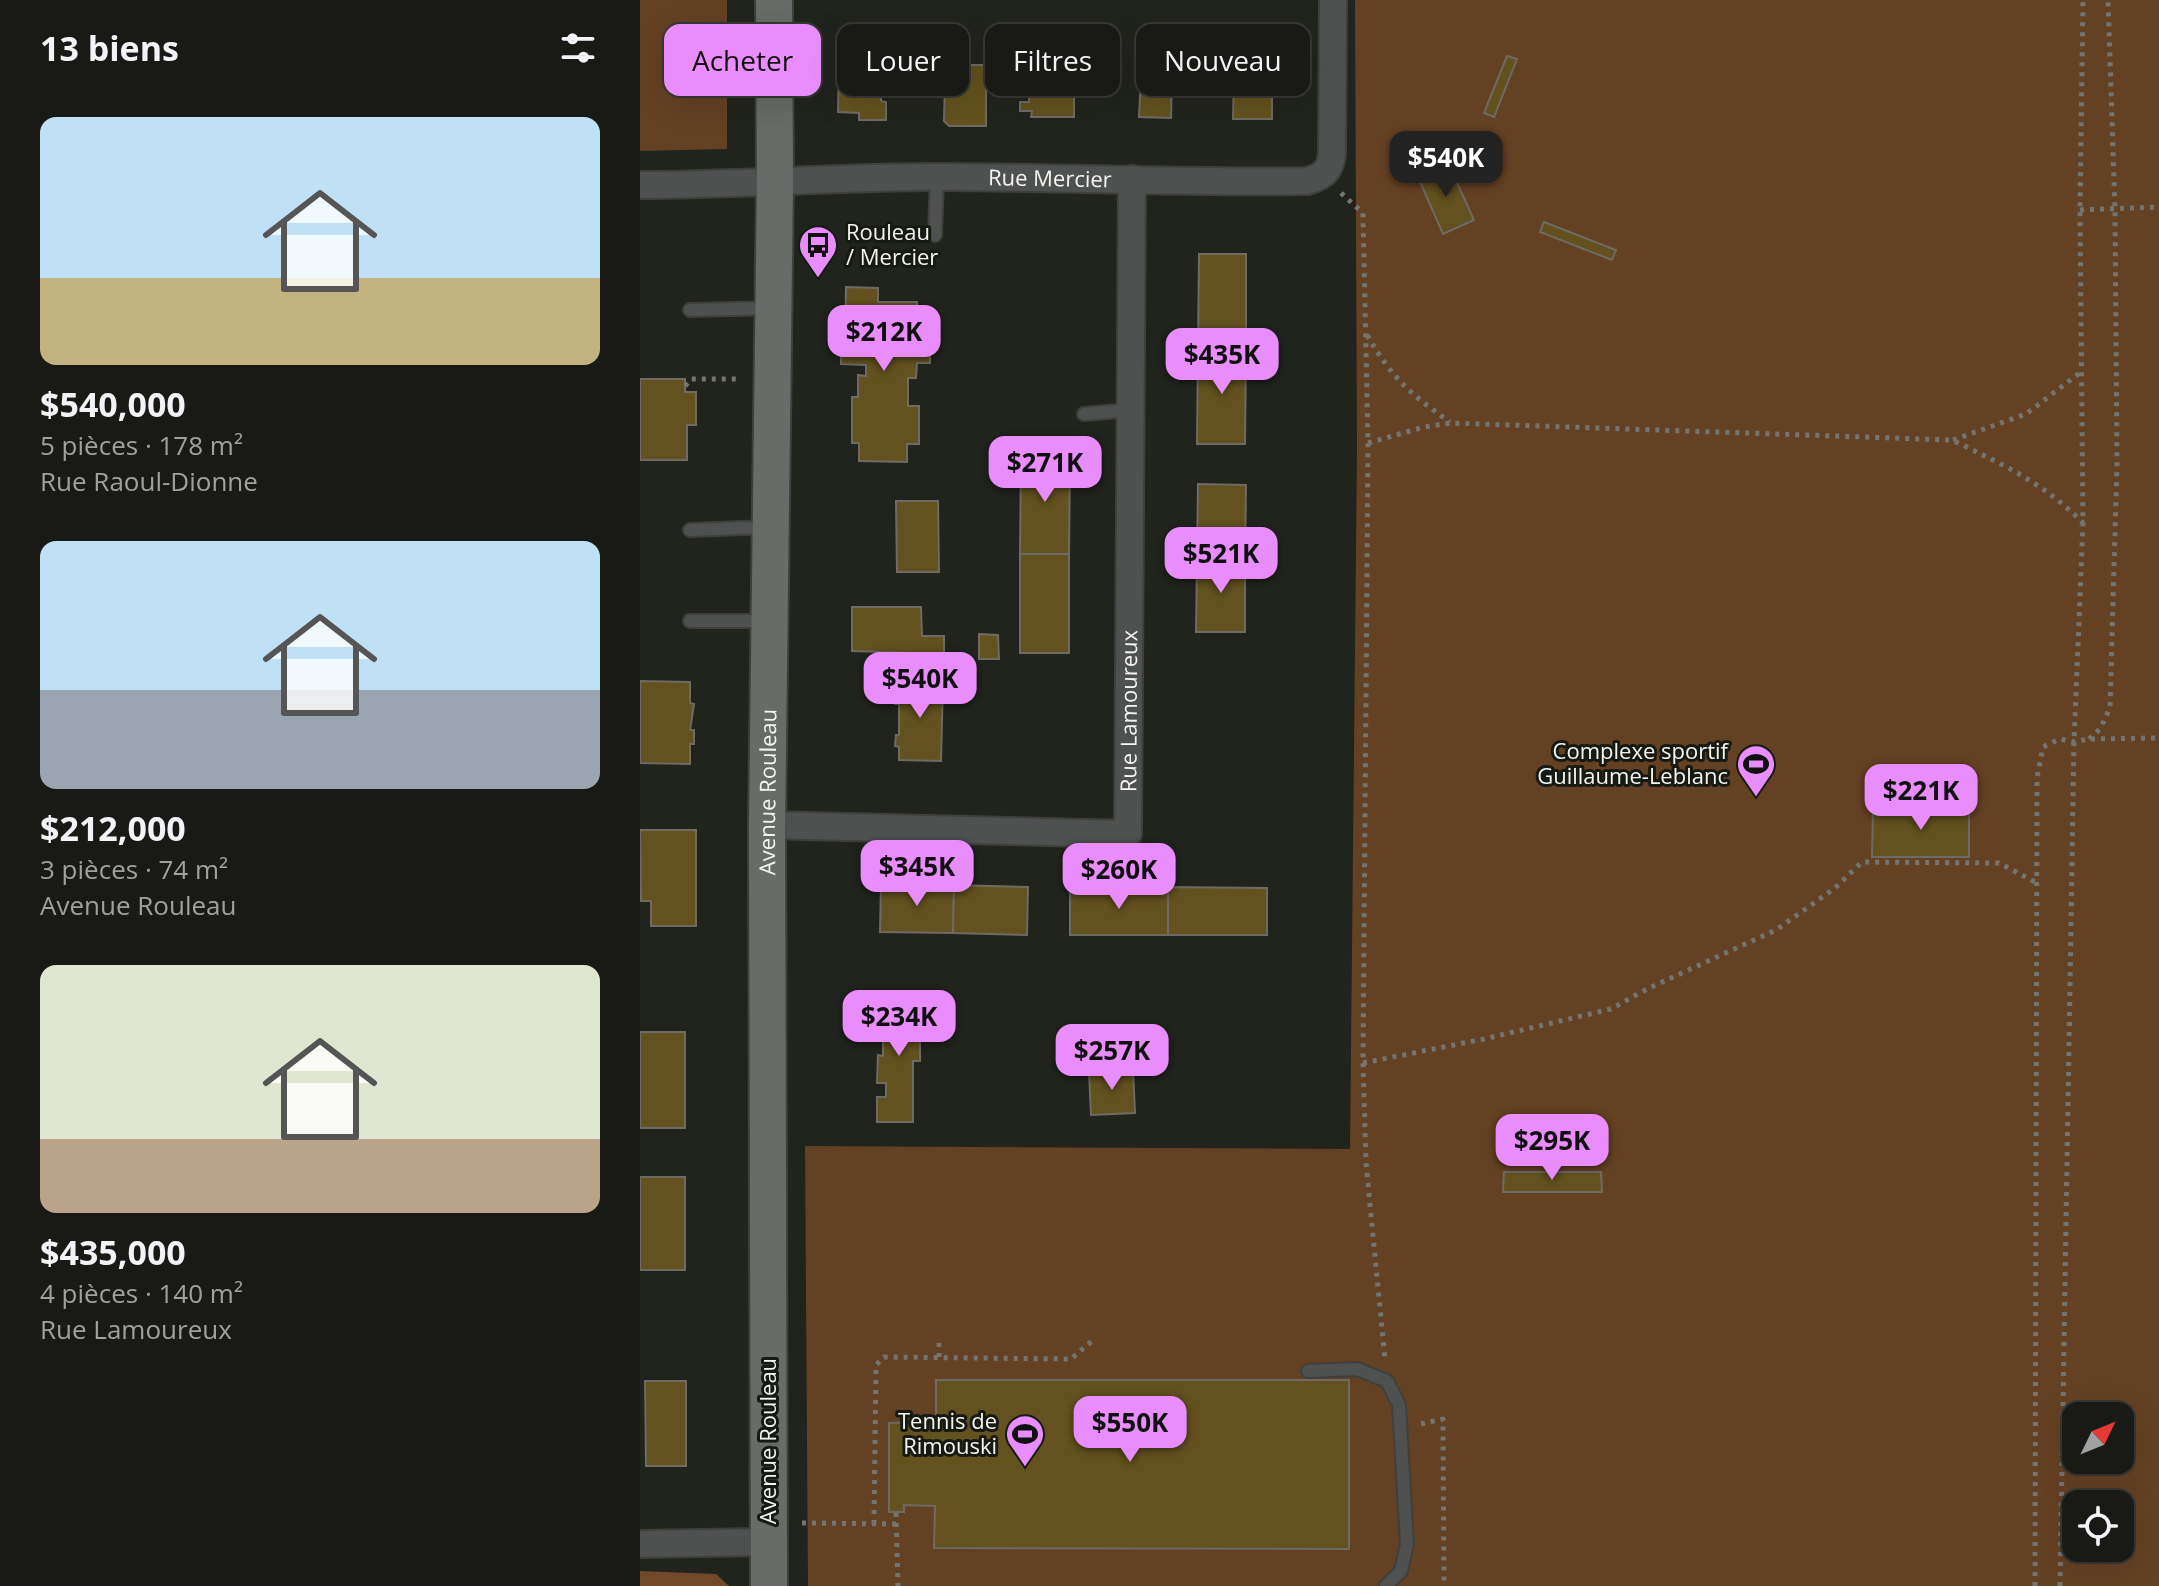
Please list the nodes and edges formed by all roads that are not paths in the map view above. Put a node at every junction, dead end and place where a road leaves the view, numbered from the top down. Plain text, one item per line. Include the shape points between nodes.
1 (774, 0) edge
2 (1333, 0) edge
3 (937, 177) junction
4 (1132, 179) junction
5 (775, 181) junction
6 (640, 185) edge
7 (935, 235) dead end
8 (773, 308) junction
9 (690, 310) dead end
10 (1131, 410) junction
11 (1084, 414) dead end
12 (771, 526) junction
13 (690, 530) dead end
14 (690, 621) dead end
15 (770, 621) junction
16 (767, 825) junction
17 (1308, 1371) dead end
18 (768, 1532) junction
19 (640, 1544) edge
20 (769, 1586) edge
21 (1386, 1586) edge

1 - 5 street, Avenue Rouleau via 755,35
2 - 4 street, Rue Mercier via 1332,154 1323,176 1296,181
3 - 4 street, Rue Mercier
3 - 5 street, Rue Mercier
3 - 7 lane
4 - 10 street, Rue Lamoureux
5 - 6 street, Rue Mercier
5 - 8 street, Avenue Rouleau
8 - 9 lane
8 - 12 street, Avenue Rouleau
10 - 11 lane
10 - 16 street, Rue Lamoureux via 1128,834
12 - 13 lane
12 - 15 street, Avenue Rouleau
14 - 15 lane
15 - 16 street, Avenue Rouleau
16 - 18 street, Avenue Rouleau
17 - 21 lane via 1357,1369 1387,1381 1399,1405 1407,1544 1401,1571
18 - 19 street
18 - 20 street, Avenue Rouleau

